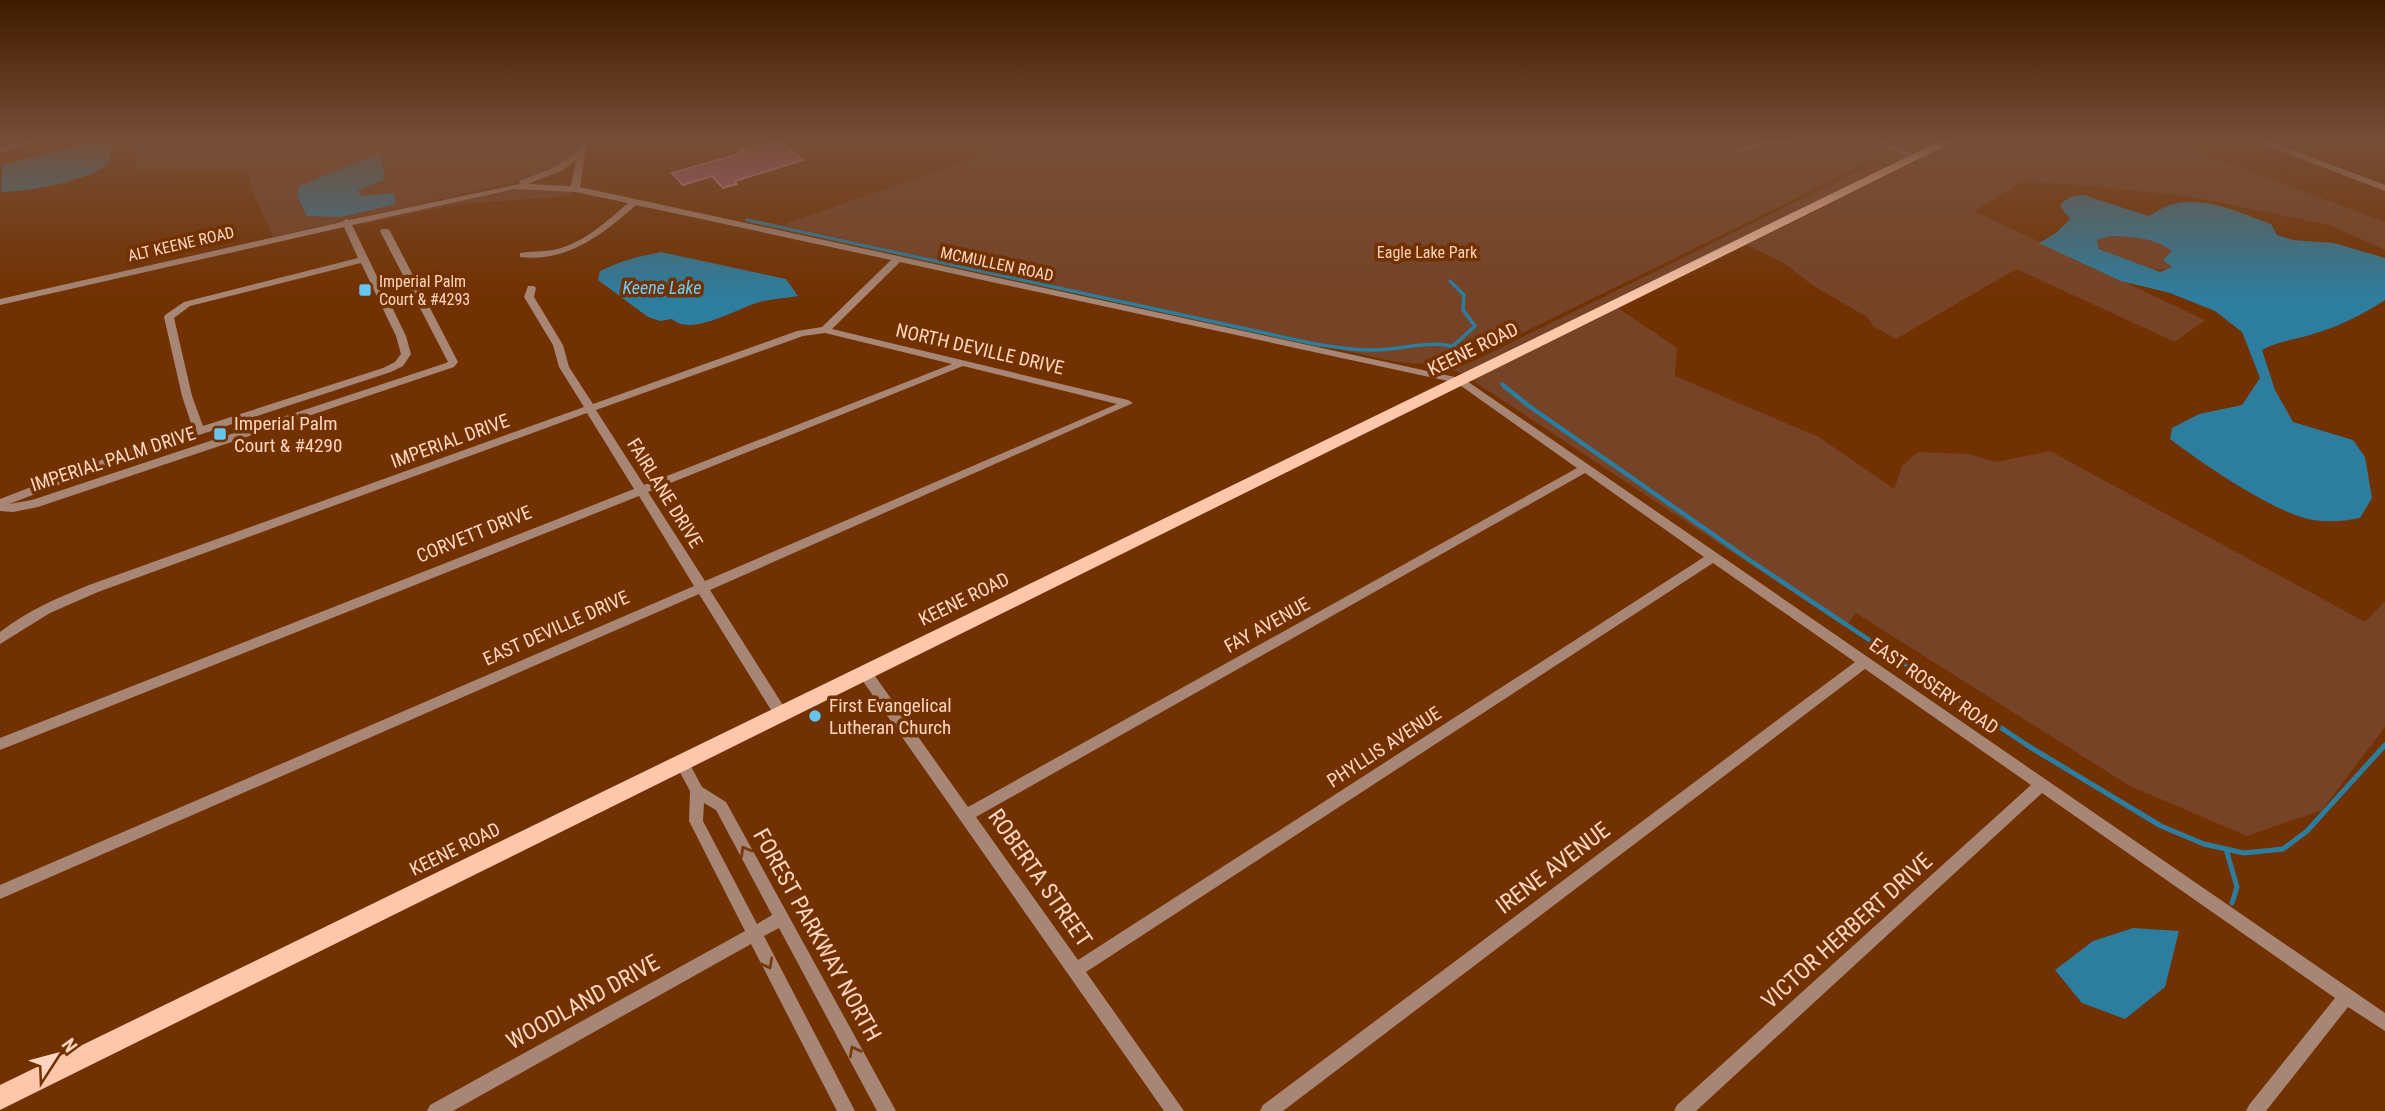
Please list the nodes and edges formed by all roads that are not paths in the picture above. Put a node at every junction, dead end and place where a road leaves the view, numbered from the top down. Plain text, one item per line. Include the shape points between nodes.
1 (482, 193) edge
2 (592, 193) edge
3 (1843, 193) edge
4 (634, 202) junction
5 (346, 222) junction
6 (385, 231) dead end
7 (523, 255) dead end
8 (364, 259) junction
9 (898, 259) junction
10 (531, 288) dead end
11 (0, 302) edge
12 (825, 330) junction
13 (962, 363) junction
14 (1460, 381) junction
15 (1128, 403) joint
16 (590, 407) junction
17 (199, 430) junction
18 (1586, 468) junction
19 (641, 488) junction
20 (0, 505) edge
21 (1713, 557) junction
22 (702, 585) junction
23 (0, 639) edge
24 (1866, 662) junction
25 (865, 673) junction
26 (781, 714) junction
27 (0, 744) edge
28 (682, 763) junction
29 (2042, 784) junction
30 (697, 790) junction
31 (967, 815) junction
32 (0, 892) edge
33 (782, 918) junction
34 (752, 933) junction
35 (1076, 970) junction
36 (2346, 996) junction
37 (2385, 1023) edge
38 (0, 1098) edge
39 (436, 1111) edge
40 (846, 1111) edge
41 (887, 1111) edge
42 (1175, 1111) edge
43 (1269, 1111) edge
44 (1683, 1111) edge
45 (2255, 1111) edge

1 - 5 street, ALT KEENE ROAD
2 - 4 street, MCMULLEN ROAD
3 - 14 main road, KEENE ROAD
4 - 7 street via 586,243 556,253
4 - 9 street, MCMULLEN ROAD
5 - 8 street
5 - 11 street, ALT KEENE ROAD
6 - 20 street, IMPERIAL PALM DRIVE via 453,362 447,368 34,504
8 - 17 street via 187,304 169,317
8 - 17 street via 401,336 406,354 398,364
9 - 12 street
9 - 14 street, MCMULLEN ROAD
10 - 16 street, FAIRLANE DRIVE via 529,297
12 - 13 street, NORTH DEVILLE DRIVE
12 - 16 street, IMPERIAL DRIVE via 801,333
13 - 15 street, NORTH DEVILLE DRIVE
13 - 19 street, CORVETT DRIVE
14 - 18 street, EAST ROSERY ROAD
14 - 25 main road, KEENE ROAD
15 - 22 street, EAST DEVILLE DRIVE
16 - 19 street, FAIRLANE DRIVE
16 - 23 street, IMPERIAL DRIVE via 56,603
17 - 20 street
18 - 21 street, EAST ROSERY ROAD
18 - 31 street, FAY AVENUE
19 - 22 street, FAIRLANE DRIVE
19 - 27 street, CORVETT DRIVE
21 - 24 street, EAST ROSERY ROAD
21 - 35 street, PHYLLIS AVENUE
22 - 26 street, FAIRLANE DRIVE
22 - 32 street, EAST DEVILLE DRIVE
24 - 29 street, EAST ROSERY ROAD
24 - 43 street, IRENE AVENUE
25 - 26 main road, KEENE ROAD
25 - 31 street, ROBERTA STREET
26 - 28 main road, KEENE ROAD
28 - 30 street, FOREST PARKWAY NORTH
28 - 38 main road, KEENE ROAD
29 - 36 street, EAST ROSERY ROAD
29 - 44 street, VICTOR HERBERT DRIVE
33 -> 30 street, FOREST PARKWAY NORTH via 720,806
30 - 34 street, FOREST PARKWAY NORTH via 696,821
31 - 35 street, ROBERTA STREET
33 - 34 street, WOODLAND DRIVE
41 -> 33 street, FOREST PARKWAY NORTH
34 - 39 street, WOODLAND DRIVE
34 -> 40 street, FOREST PARKWAY NORTH
35 - 42 street, ROBERTA STREET
36 - 37 street, EAST ROSERY ROAD
36 - 45 street

